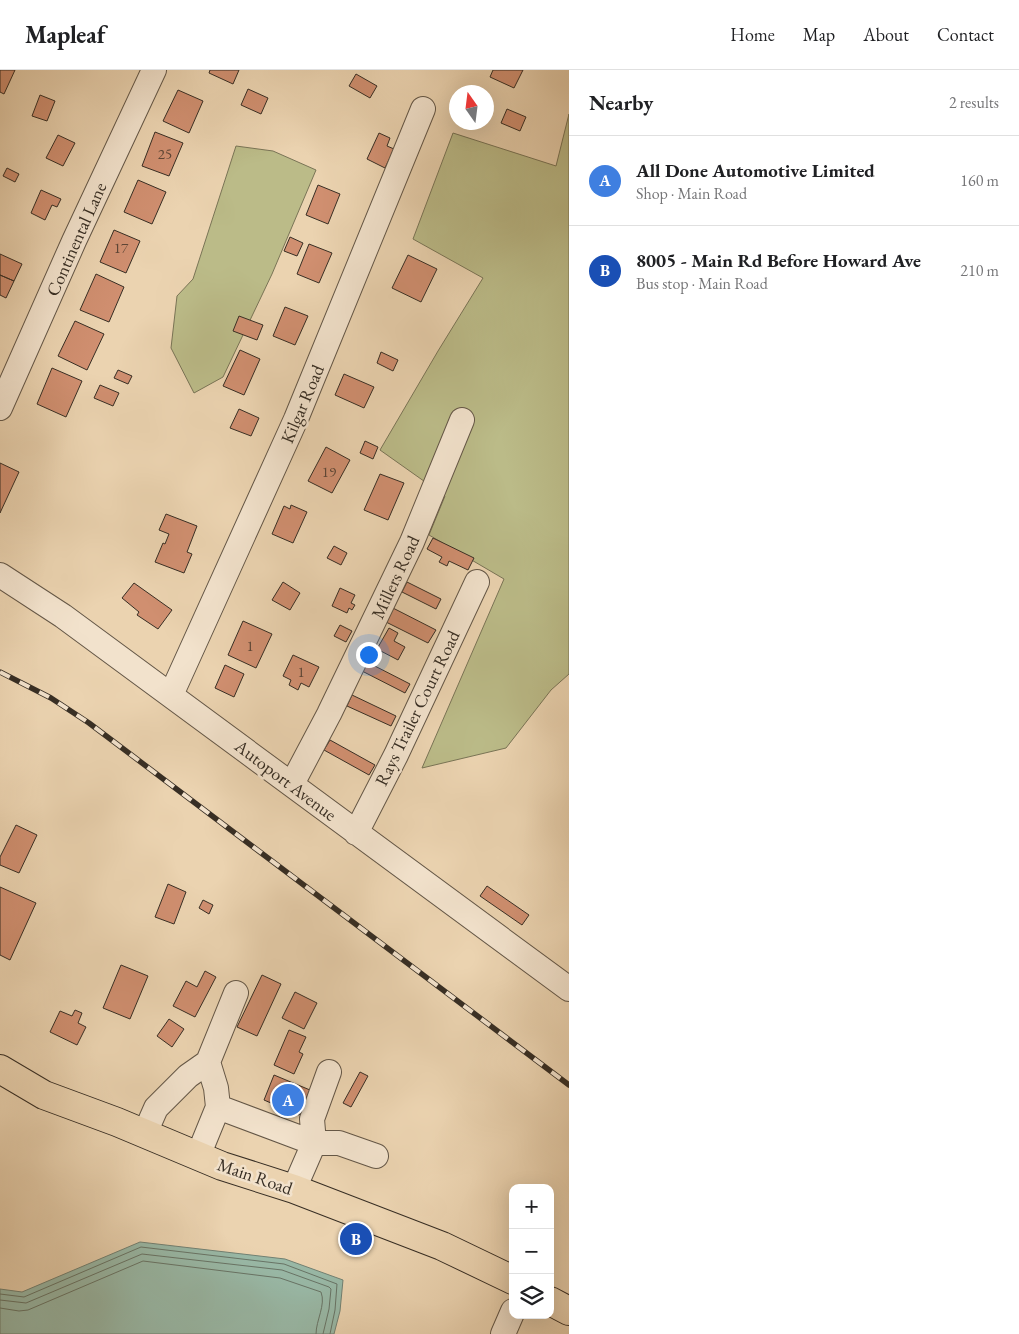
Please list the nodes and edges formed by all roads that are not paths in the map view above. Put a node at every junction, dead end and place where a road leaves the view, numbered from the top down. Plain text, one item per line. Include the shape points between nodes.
1 (154, 70) edge
2 (423, 109) dead end
3 (0, 408) edge
4 (462, 420) dead end
5 (0, 575) edge
6 (477, 582) dead end
7 (171, 696) junction
8 (292, 784) junction
9 (356, 833) junction
10 (569, 989) edge
11 (236, 993) dead end
12 (208, 1062) junction
13 (0, 1069) edge
14 (329, 1072) dead end
15 (218, 1107) junction
16 (145, 1134) junction
17 (314, 1143) junction
18 (198, 1156) junction
19 (376, 1156) dead end
20 (294, 1189) junction
21 (509, 1278) edge
22 (554, 1302) edge
23 (569, 1311) edge
24 (510, 1319) edge
25 (503, 1334) edge

1 - 3 street, Continental Lane
2 - 7 street, Kilgar Road via 296,419
4 - 8 street, Millers Road via 412,542
5 - 7 street, Autoport Avenue via 63,616
6 - 9 street, Rays Trailer Court Road
7 - 8 street, Autoport Avenue
8 - 9 street, Autoport Avenue
9 - 10 street, Autoport Avenue
11 - 12 street
12 - 15 street
12 - 16 street via 188,1076 156,1108
13 - 16 main road, Main Road via 44,1095
14 - 17 street via 312,1119
15 - 17 street
15 - 18 street
16 - 18 main road, Main Road
17 - 19 street via 339,1143
17 - 20 street
18 - 20 main road, Main Road
20 - 21 main road, Main Road via 442,1246
22 - 23 main road
24 - 25 street

